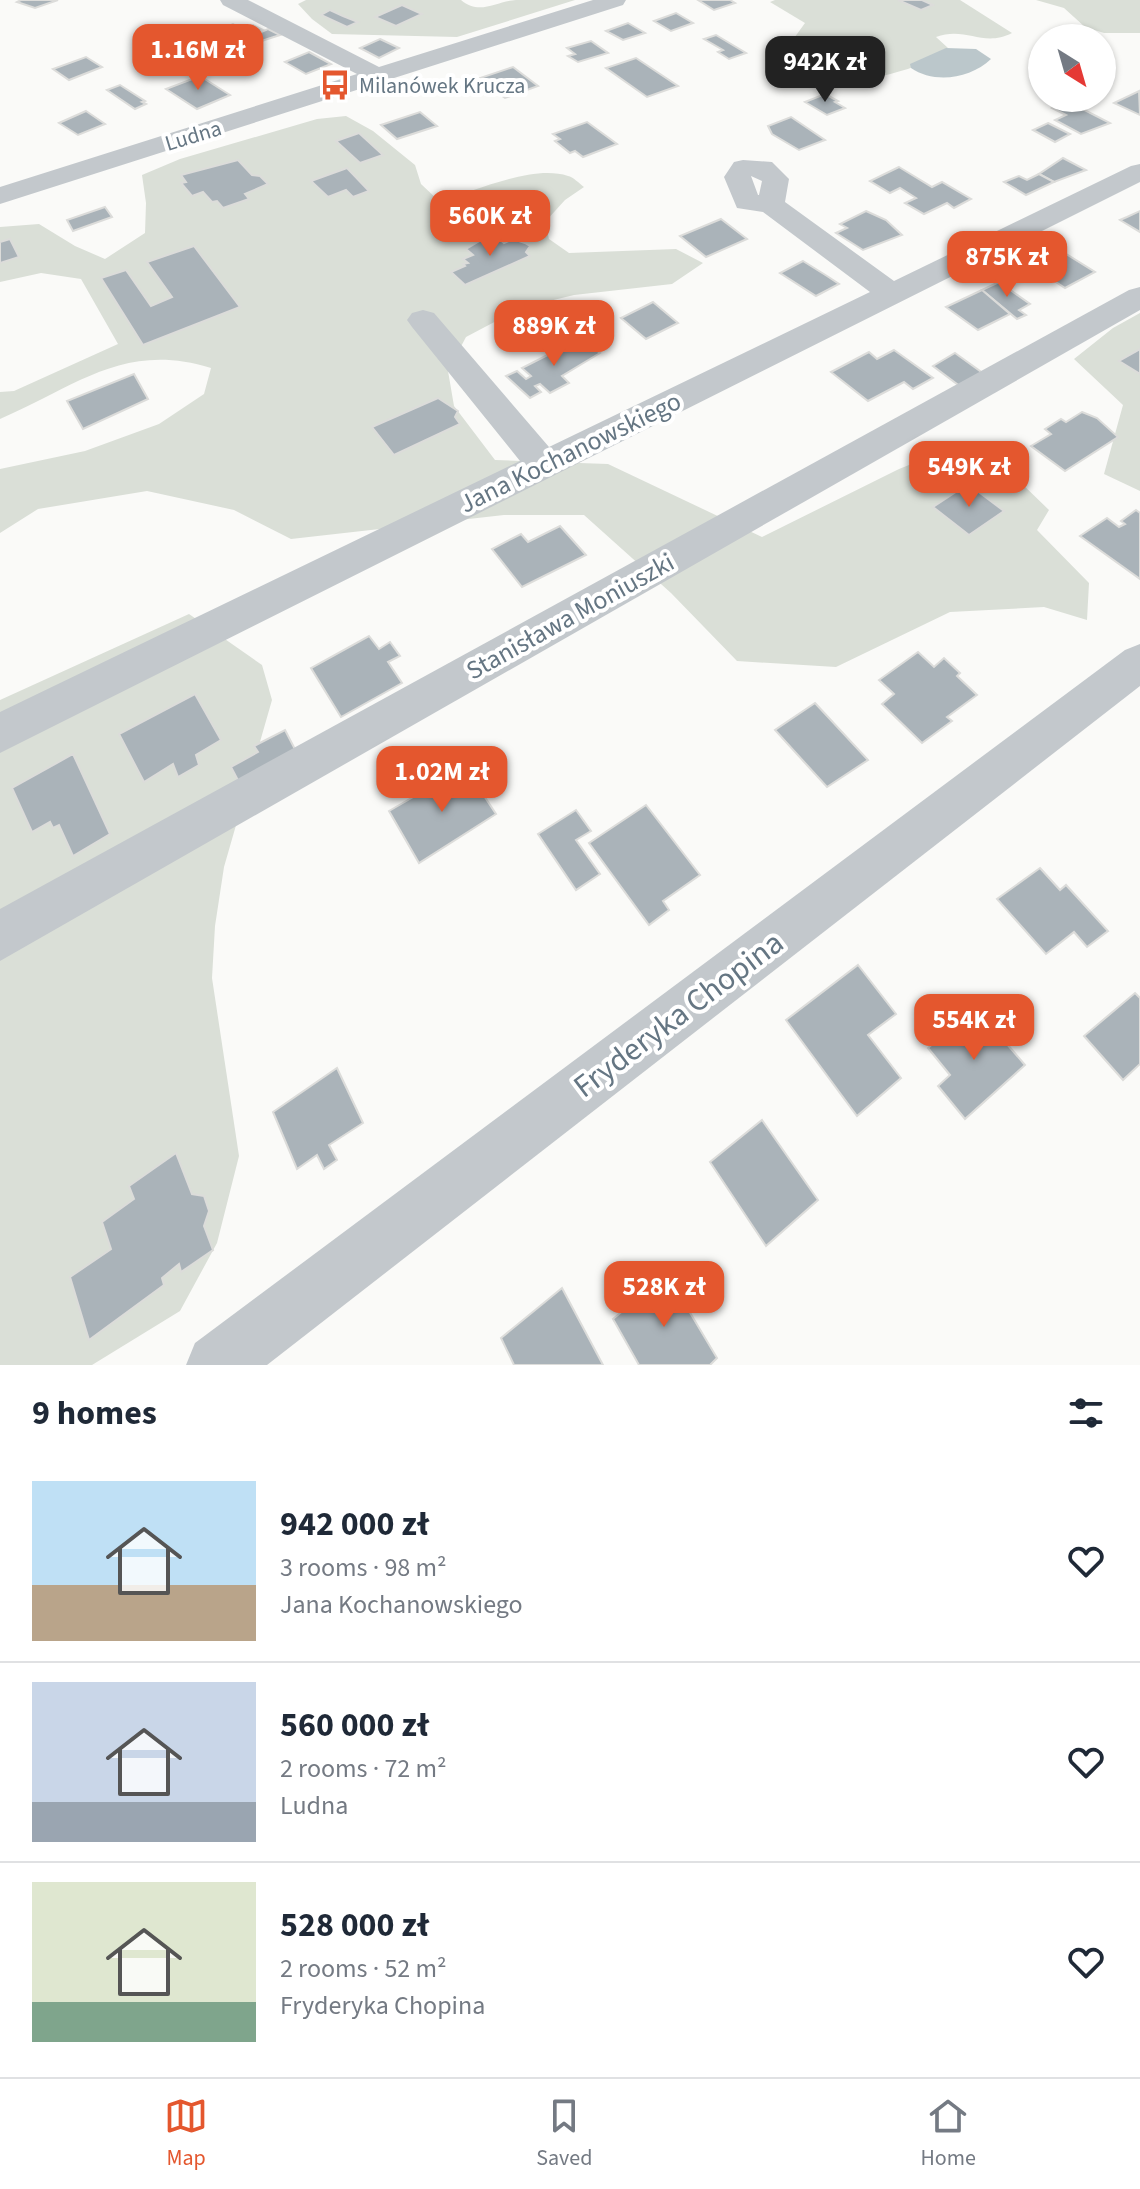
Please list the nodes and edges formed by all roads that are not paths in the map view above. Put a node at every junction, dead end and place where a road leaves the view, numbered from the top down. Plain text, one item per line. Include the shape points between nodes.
1 (231, 0) edge
2 (615, 0) edge
3 (380, 77) junction
4 (1140, 172) edge
5 (0, 196) edge
6 (771, 205) dead end
7 (892, 294) junction
8 (1140, 297) edge
9 (423, 320) dead end
10 (544, 465) junction
11 (1140, 662) edge
12 (0, 733) edge
13 (0, 936) edge
14 (217, 1365) edge

1 - 3 street
2 - 3 street, Ludna
3 - 5 street, Ludna
4 - 7 street, Jana Kochanowskiego
6 - 7 street
7 - 10 street, Jana Kochanowskiego
8 - 13 street, Stanisława Moniuszki
9 - 10 street
10 - 12 street, Jana Kochanowskiego
11 - 14 street, Fryderyka Chopina

